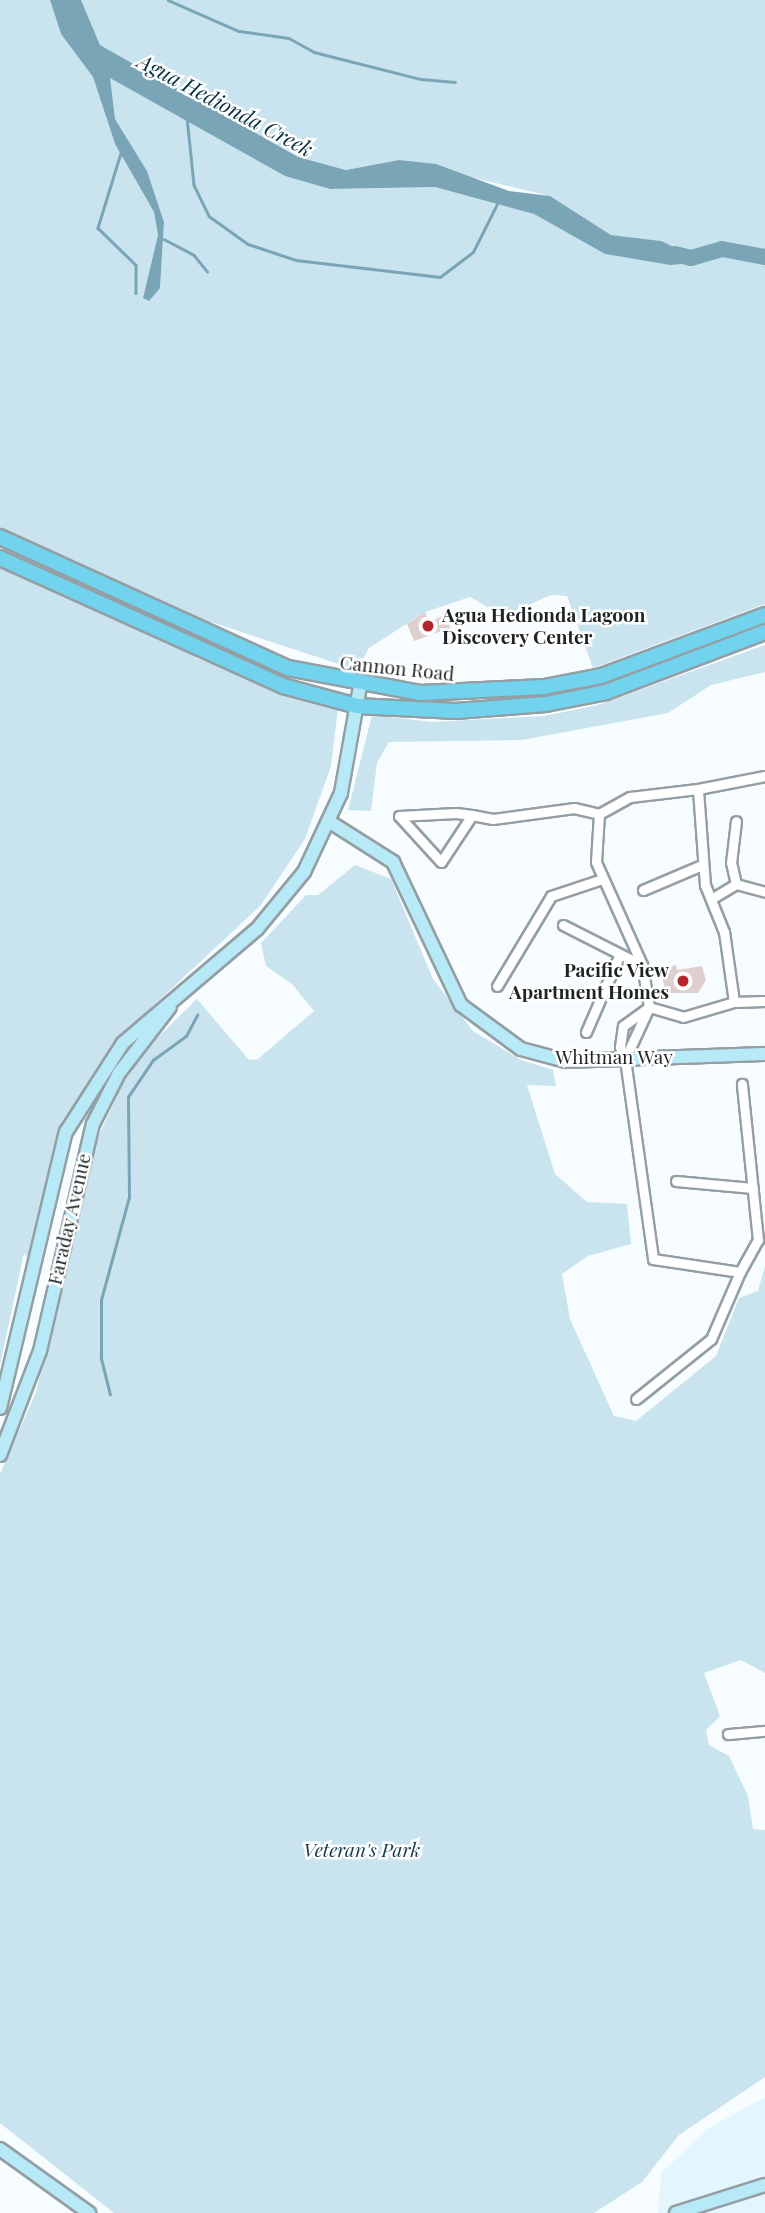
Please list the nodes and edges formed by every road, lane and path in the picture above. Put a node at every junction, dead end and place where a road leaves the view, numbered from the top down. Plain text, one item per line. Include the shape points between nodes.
1 (0, 537) edge
2 (0, 558) edge
3 (765, 615) edge
4 (765, 632) edge
5 (360, 686) junction
6 (356, 709) junction
7 (765, 776) edge
8 (698, 789) junction
9 (599, 814) junction
10 (472, 815) junction
11 (736, 821) dead end
12 (330, 822) junction
13 (702, 865) junction
14 (602, 879) junction
15 (736, 884) junction
16 (643, 890) dead end
17 (765, 892) edge
18 (711, 899) junction
19 (563, 925) dead end
20 (620, 956) junction
21 (642, 965) junction
22 (497, 986) dead end
23 (175, 1001) junction
24 (765, 1001) edge
25 (734, 1002) junction
26 (649, 1007) junction
27 (586, 1032) dead end
28 (765, 1054) edge
29 (625, 1059) junction
30 (742, 1084) dead end
31 (676, 1181) dead end
32 (753, 1188) junction
33 (740, 1272) junction
34 (636, 1399) dead end
35 (0, 1408) edge
36 (0, 1455) edge
37 (765, 1731) edge
38 (728, 1734) dead end
39 (0, 2138) edge
40 (4, 2150) edge
41 (765, 2185) edge
42 (89, 2213) edge
43 (676, 2213) edge

1 - 5 main road, Cannon Road via 288,668
2 - 6 main road, Cannon Road via 283,686
3 - 5 main road, Cannon Road via 601,676 544,688 456,694
4 - 6 main road, Cannon Road via 606,692 546,704 456,711
5 - 6 main road, Faraday Avenue
6 - 12 main road, Faraday Avenue
7 - 8 street
8 - 9 street via 630,797
8 - 13 street
9 - 10 street via 574,808 493,819
9 - 14 street via 594,846
10 - 10 street via 456,813 399,816 441,862
11 - 15 street via 731,863
12 - 23 main road, Faraday Avenue via 276,909
12 - 29 main road, Whitman Way via 393,862 449,986 492,1033 551,1059
13 - 16 street
13 - 18 street
14 - 21 street
14 - 22 street via 551,896
15 - 17 street
15 - 18 street
18 - 25 street via 724,932
19 - 20 street via 597,936
20 - 21 street
20 - 27 street
21 - 26 street
23 - 35 main road, Faraday Avenue via 123,1043 66,1132
23 - 36 main road, Faraday Avenue via 119,1073 93,1124 40,1351
24 - 25 street
25 - 26 street via 683,1017
26 - 29 street
26 - 29 street via 623,1026 620,1047
28 - 29 main road, Whitman Way
29 - 33 street via 653,1259
30 - 32 street
31 - 32 street
32 - 33 street via 758,1240
33 - 34 street via 711,1339
37 - 38 street
39 - 40 main road
40 - 42 main road
41 - 43 main road

